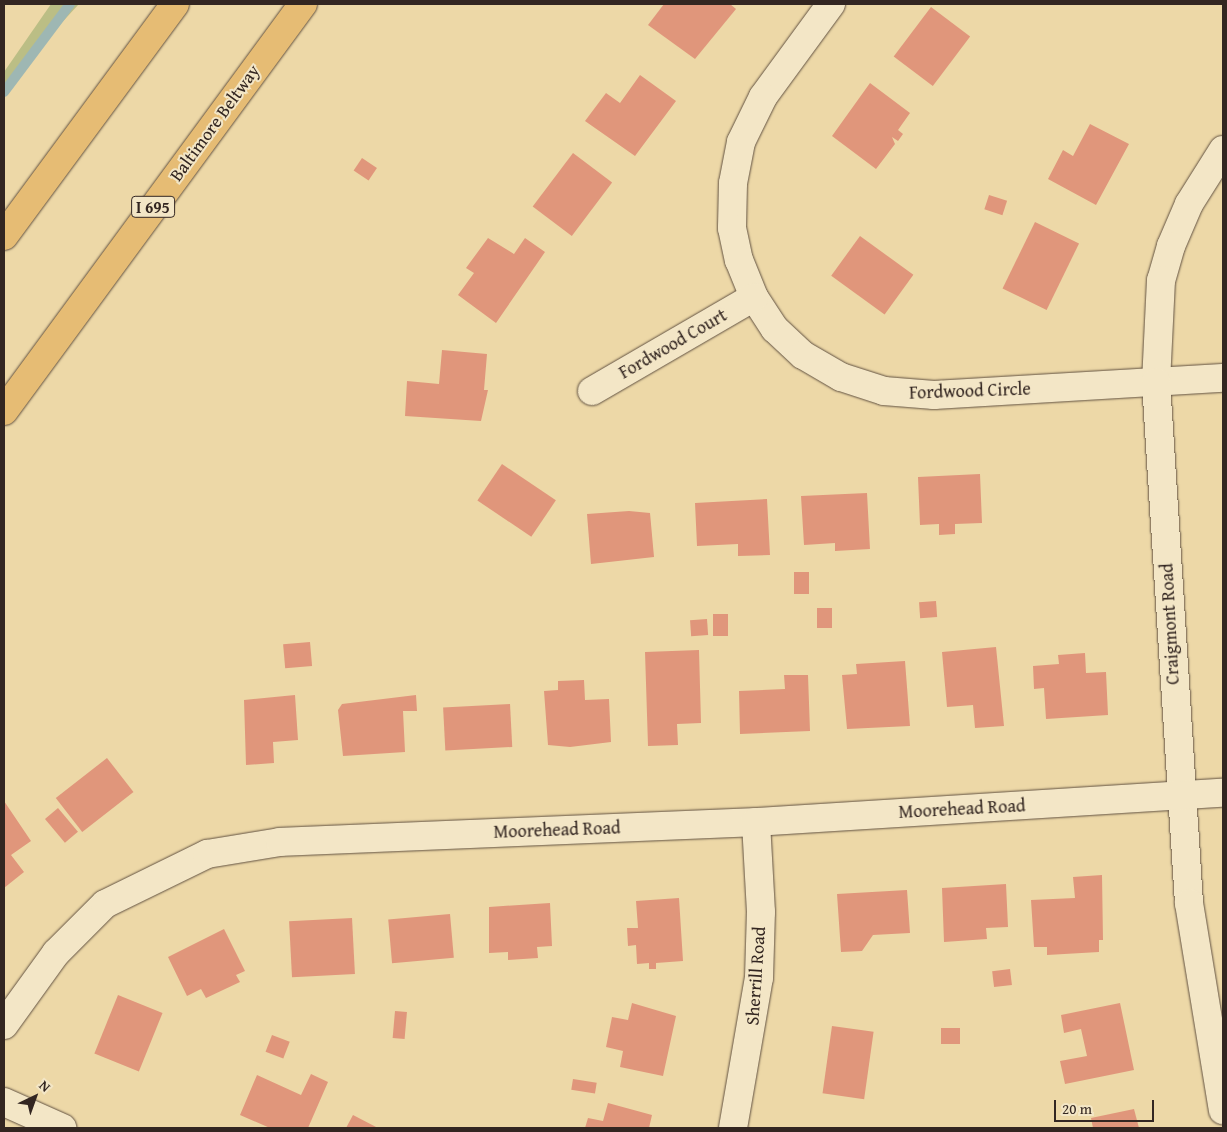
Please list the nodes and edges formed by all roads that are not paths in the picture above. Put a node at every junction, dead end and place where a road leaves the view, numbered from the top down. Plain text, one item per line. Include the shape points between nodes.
1 (175, 4) edge
2 (303, 4) edge
3 (831, 4) edge
4 (1223, 150) edge
5 (4, 236) edge
6 (754, 297) junction
7 (1223, 378) edge
8 (1156, 382) junction
9 (592, 391) dead end
10 (4, 411) edge
11 (1223, 793) edge
12 (1180, 796) junction
13 (756, 822) junction
14 (4, 1025) edge
15 (4, 1102) edge
16 (1223, 1110) edge
17 (62, 1128) edge
18 (733, 1128) edge

1 - 5 highway
2 - 10 highway, Baltimore Beltway / I 695
3 - 6 street, Fordwood Circle via 763,97 741,142 733,183 732,228
4 - 8 street, Craigmont Road via 1189,204 1164,271
6 - 8 street, Fordwood Circle via 774,329 804,355 841,377 884,391 934,395
6 - 9 street, Fordwood Court
7 - 8 street, Fordwood Circle
8 - 12 street, Craigmont Road
11 - 12 street, Moorehead Road
12 - 13 street, Moorehead Road
12 - 16 street, Craigmont Road via 1199,971
13 - 14 street, Moorehead Road via 280,842 206,854 105,904 56,953
13 - 18 street, Sherrill Road via 761,912 759,978
15 - 17 street

